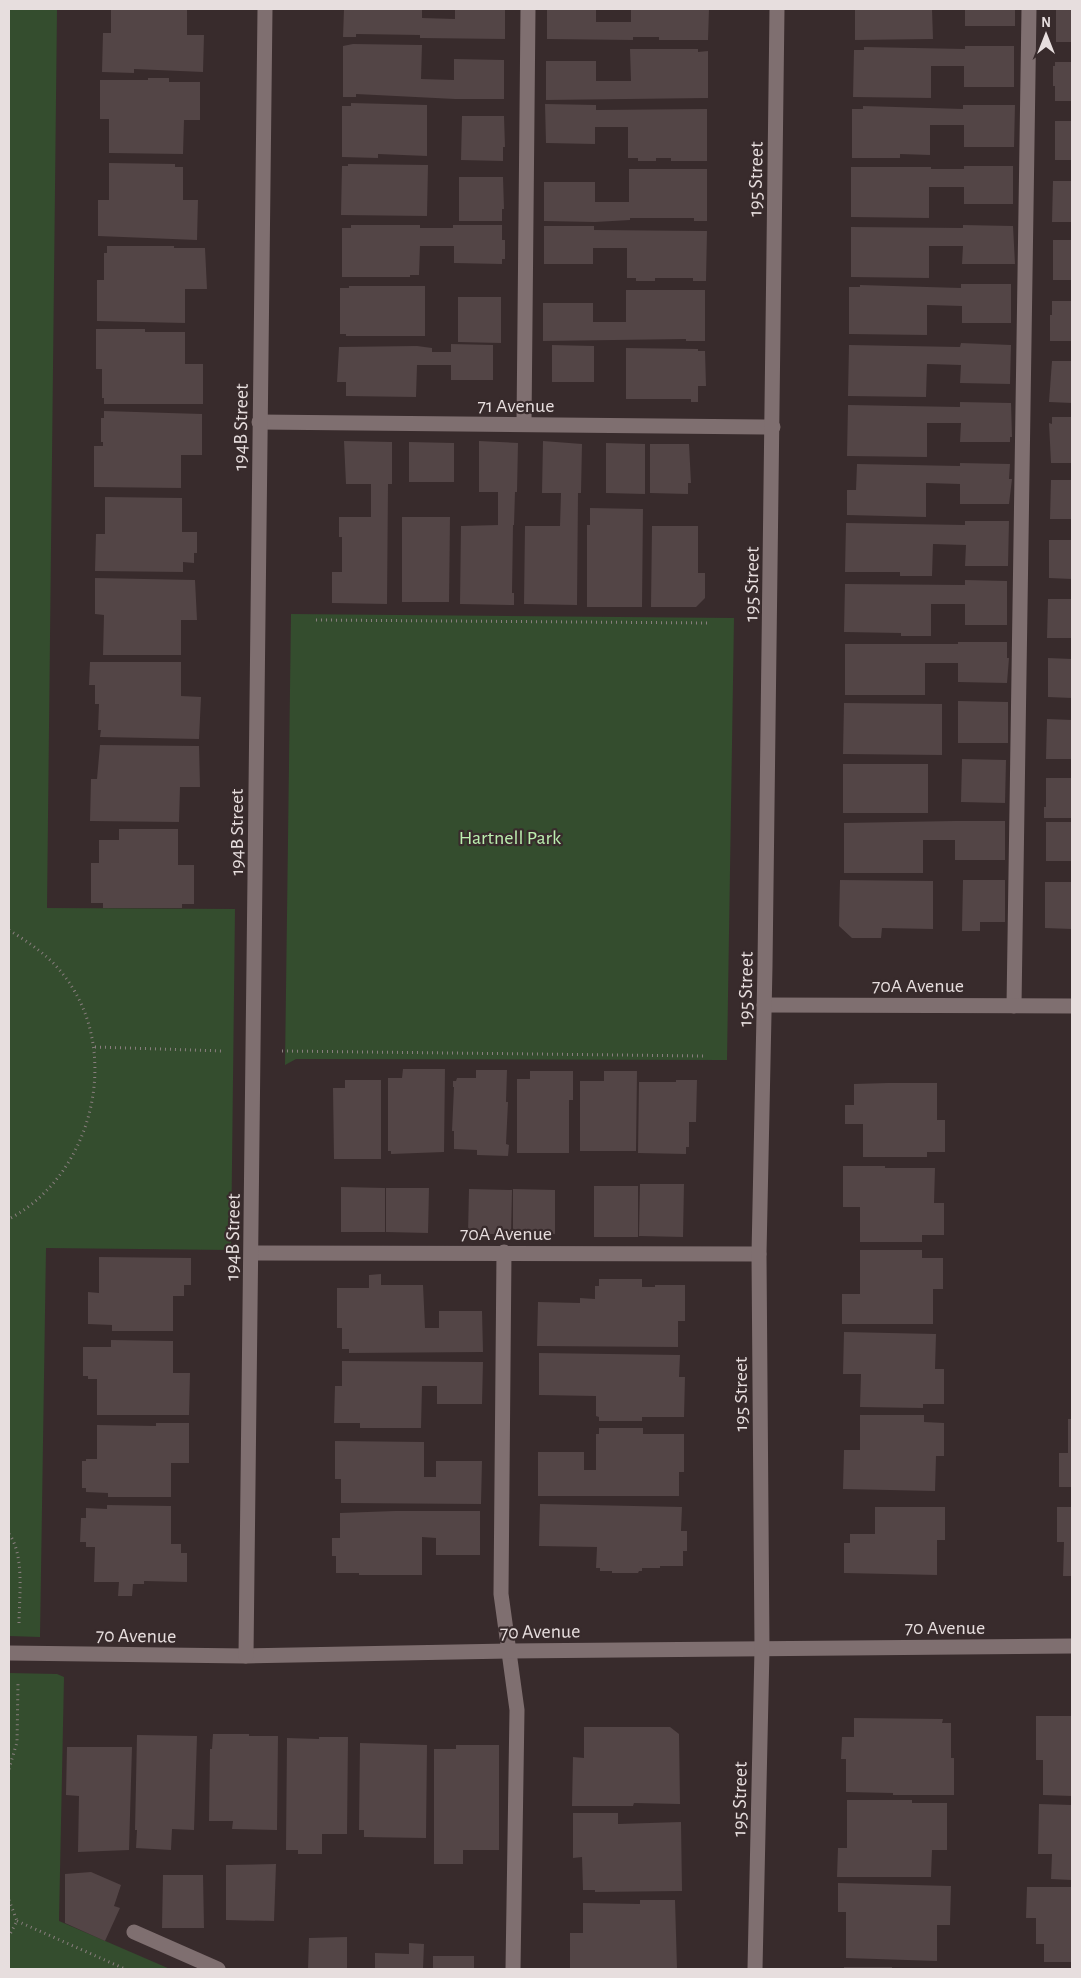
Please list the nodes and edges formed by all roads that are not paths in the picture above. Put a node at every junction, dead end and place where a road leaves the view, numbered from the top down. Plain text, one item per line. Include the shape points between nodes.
1 (266, 9) edge
2 (528, 9) edge
3 (777, 9) edge
4 (1029, 9) edge
5 (259, 422) junction
6 (524, 424) junction
7 (773, 427) junction
8 (764, 1005) junction
9 (1014, 1006) junction
10 (1072, 1006) edge
11 (504, 1252) junction
12 (252, 1253) junction
13 (759, 1254) junction
14 (1072, 1646) edge
15 (762, 1649) junction
16 (509, 1651) junction
17 (9, 1653) edge
18 (246, 1656) junction
19 (134, 1932) dead end
20 (218, 1969) edge
21 (513, 1969) edge
22 (755, 1969) edge

1 - 5 street, 194B Street
2 - 6 street
3 - 7 street, 195 Street
4 - 9 street
5 - 6 street, 71 Avenue
5 - 12 street, 194B Street
6 - 7 street, 71 Avenue
7 - 8 street, 195 Street
8 - 9 street, 70A Avenue
8 - 13 street, 195 Street
9 - 10 street, 70A Avenue
11 - 12 street, 70A Avenue
11 - 13 street, 70A Avenue
11 - 16 street via 501,1594
12 - 18 street, 194B Street
13 - 15 street, 195 Street
14 - 15 street, 70 Avenue
15 - 16 street, 70 Avenue
15 - 22 street, 195 Street
16 - 18 street, 70 Avenue
16 - 21 street via 517,1710
17 - 18 street, 70 Avenue
19 - 20 street

